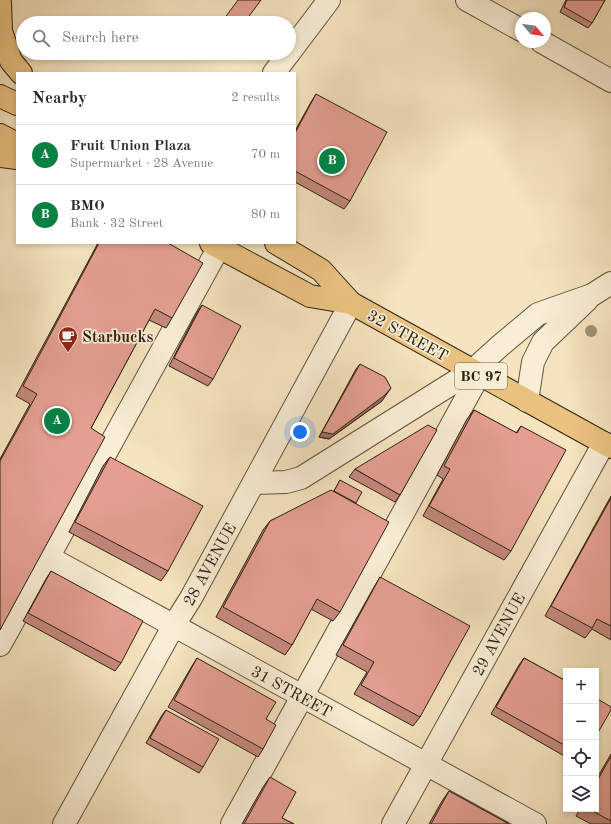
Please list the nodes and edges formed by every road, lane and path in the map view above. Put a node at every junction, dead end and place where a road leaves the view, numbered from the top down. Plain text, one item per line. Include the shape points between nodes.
1 (329, 0) edge
2 (467, 0) edge
3 (0, 3) edge
4 (515, 27) edge
5 (296, 44) edge
6 (551, 47) edge
7 (284, 60) edge
8 (20, 72) edge
9 (275, 72) edge
10 (611, 81) edge
11 (0, 96) edge
12 (16, 104) edge
13 (0, 135) edge
14 (16, 143) edge
15 (0, 156) edge
16 (16, 158) edge
17 (278, 244) edge
18 (215, 245) edge
19 (611, 283) edge
20 (592, 295) junction
21 (351, 303) junction
22 (476, 373) junction
23 (527, 401) junction
24 (608, 445) edge
25 (254, 483) junction
26 (48, 557) junction
27 (174, 625) junction
28 (0, 645) edge
29 (302, 696) junction
30 (426, 764) junction
31 (64, 824) edge
32 (232, 824) edge
33 (393, 824) edge
34 (535, 824) edge

1 - 5 street
2 - 4 street
3 - 8 highway via 1,31 11,61
6 - 10 street
7 - 9 street
11 - 12 highway
13 - 14 highway
15 - 16 highway
17 - 21 highway, 32 STREET / BC 97 via 321,270
18 - 21 highway, 32 STREET / BC 97 via 310,296
18 - 26 street
19 - 20 street
20 - 22 street via 538,314 501,345
20 - 23 street via 543,342 534,362
21 - 22 highway, 32 STREET / BC 97
21 - 25 street, 28 AVENUE
22 - 23 highway, 32 STREET / BC 97
22 - 25 street via 301,478 286,482
22 - 29 street
23 - 24 highway, 32 STREET / BC 97
24 - 30 street, 29 AVENUE
25 - 27 street, 28 AVENUE
26 - 27 street, 31 STREET
26 - 28 street
27 - 29 street, 31 STREET
27 - 31 street, 28 AVENUE
29 - 30 street, 31 STREET
29 - 32 street
30 - 33 street, 29 AVENUE
30 - 34 street, 31 STREET

